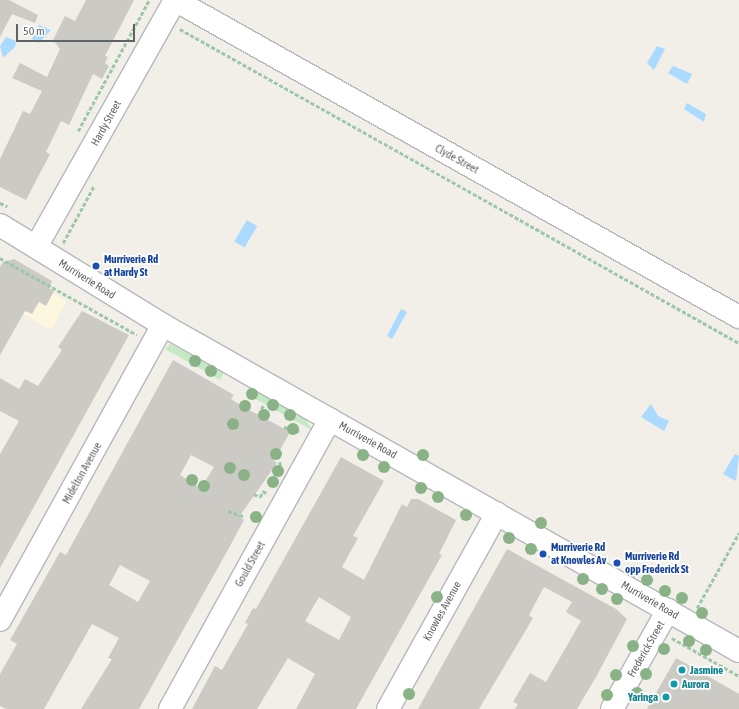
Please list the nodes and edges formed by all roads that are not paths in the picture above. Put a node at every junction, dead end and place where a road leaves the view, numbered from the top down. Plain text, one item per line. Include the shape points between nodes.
1 (175, 0) edge
2 (0, 225) edge
3 (36, 247) junction
4 (739, 317) edge
5 (163, 326) junction
6 (330, 419) junction
7 (497, 513) junction
8 (668, 610) junction
9 (0, 620) edge
10 (739, 651) edge
11 (170, 709) edge
12 (388, 709) edge
13 (612, 709) edge

1 - 3 street, Hardy Street
1 - 4 street, Clyde Street
2 - 3 street, Murriverie Road
3 - 5 street, Murriverie Road
5 - 6 street, Murriverie Road
5 - 9 street, Midelton Avenue
6 - 7 street, Murriverie Road
6 - 11 street, Gould Street
7 - 8 street, Murriverie Road
7 - 12 street, Knowles Avenue
8 - 10 street, Murriverie Road
8 - 13 street, Frederick Street

